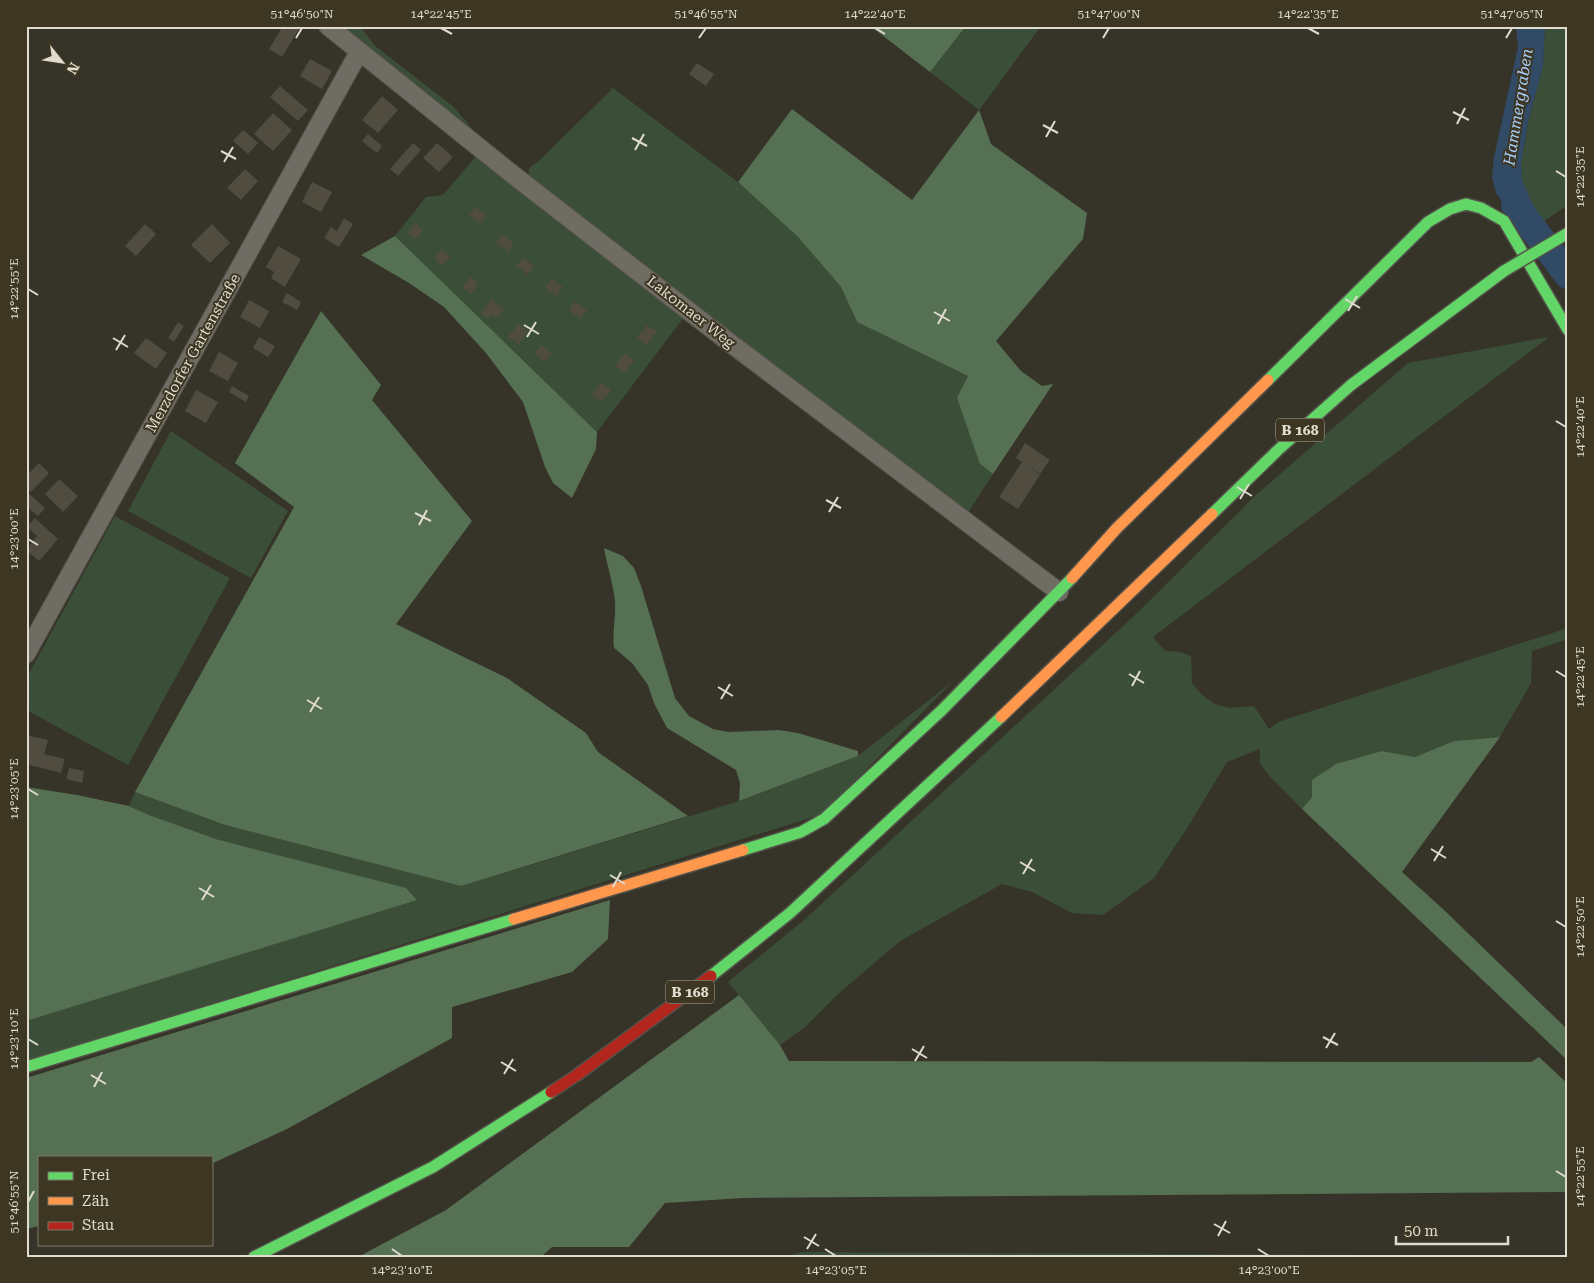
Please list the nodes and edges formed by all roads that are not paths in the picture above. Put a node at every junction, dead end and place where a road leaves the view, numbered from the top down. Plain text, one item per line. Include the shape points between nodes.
1 (328, 26) edge
2 (359, 52) junction
3 (1568, 234) edge
4 (1568, 330) edge
5 (1059, 592) junction
6 (26, 654) edge
7 (26, 1067) edge
8 (254, 1257) edge

1 - 2 street, Lakomaer Weg
2 - 5 street, Lakomaer Weg via 520,180
2 - 6 street, Merzdorfer Gartenstraße
3 - 8 street, B 168, bridge via 1504,271 1351,386 1278,450 866,844 790,913 709,978 577,1075 433,1167
4 - 5 street via 1504,221 1469,203 1452,207 1428,222 1117,528
5 - 7 street via 942,710 824,819 801,832

